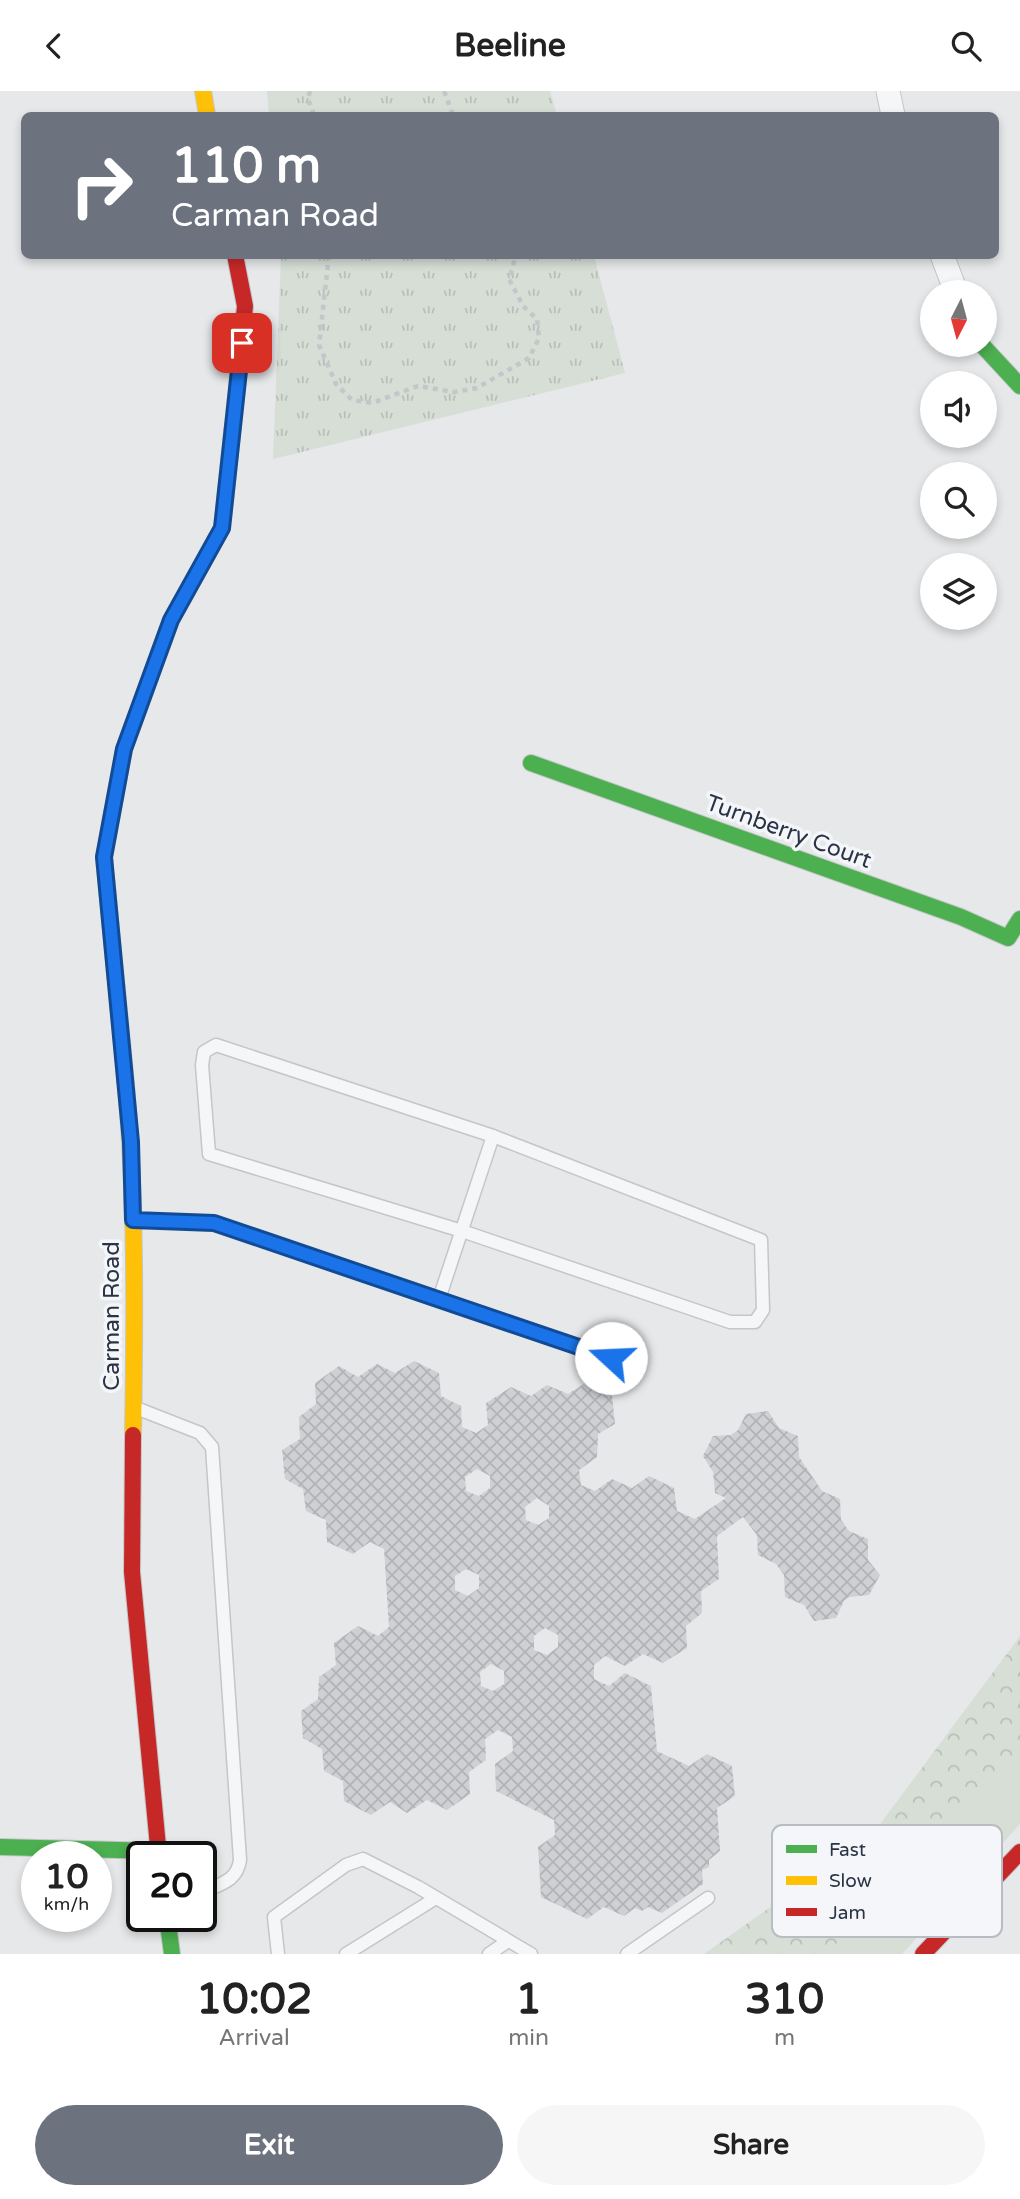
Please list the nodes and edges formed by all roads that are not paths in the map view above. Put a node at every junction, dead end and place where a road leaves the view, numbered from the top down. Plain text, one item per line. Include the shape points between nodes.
1 (202, 91) edge
2 (888, 91) edge
3 (206, 112) edge
4 (892, 112) edge
5 (236, 259) edge
6 (944, 259) edge
7 (951, 280) edge
8 (993, 357) edge
9 (1020, 386) edge
10 (531, 763) dead end
11 (1020, 919) edge
12 (493, 1136) junction
13 (133, 1220) junction
14 (462, 1231) junction
15 (439, 1299) junction
16 (634, 1367) dead end
17 (133, 1407) junction
18 (158, 1841) edge
19 (0, 1847) edge
20 (1020, 1852) edge
21 (126, 1853) edge
22 (1002, 1871) edge
23 (217, 1886) edge
24 (436, 1898) junction
25 (708, 1898) dead end
26 (169, 1932) edge
27 (939, 1937) edge
28 (508, 1941) junction
29 (172, 1954) edge
30 (278, 1954) edge
31 (346, 1954) edge
32 (489, 1954) edge
33 (531, 1954) edge
34 (627, 1954) edge
35 (923, 1954) edge

1 - 3 main road
2 - 4 street
5 - 13 main road, Carman Road via 245,306 222,528 171,620 124,749 104,857 131,1142
6 - 7 street
8 - 9 main road
10 - 11 main road, Turnberry Court via 961,917 1008,938
12 - 14 lane
12 - 14 lane via 216,1045 204,1052 209,1154
12 - 14 lane via 761,1240 763,1310 755,1322 730,1322
13 - 15 lane via 214,1223
13 - 17 main road, Carman Road
14 - 15 lane
15 - 16 lane
17 - 18 main road, Carman Road via 132,1572
17 - 23 lane via 200,1433 212,1447 240,1860 231,1879
19 - 21 main road
20 - 22 main road
24 - 28 lane
24 - 30 lane via 363,1859 346,1865 274,1917
24 - 31 lane
25 - 34 lane
26 - 29 main road
27 - 35 main road
28 - 32 lane
28 - 33 lane

